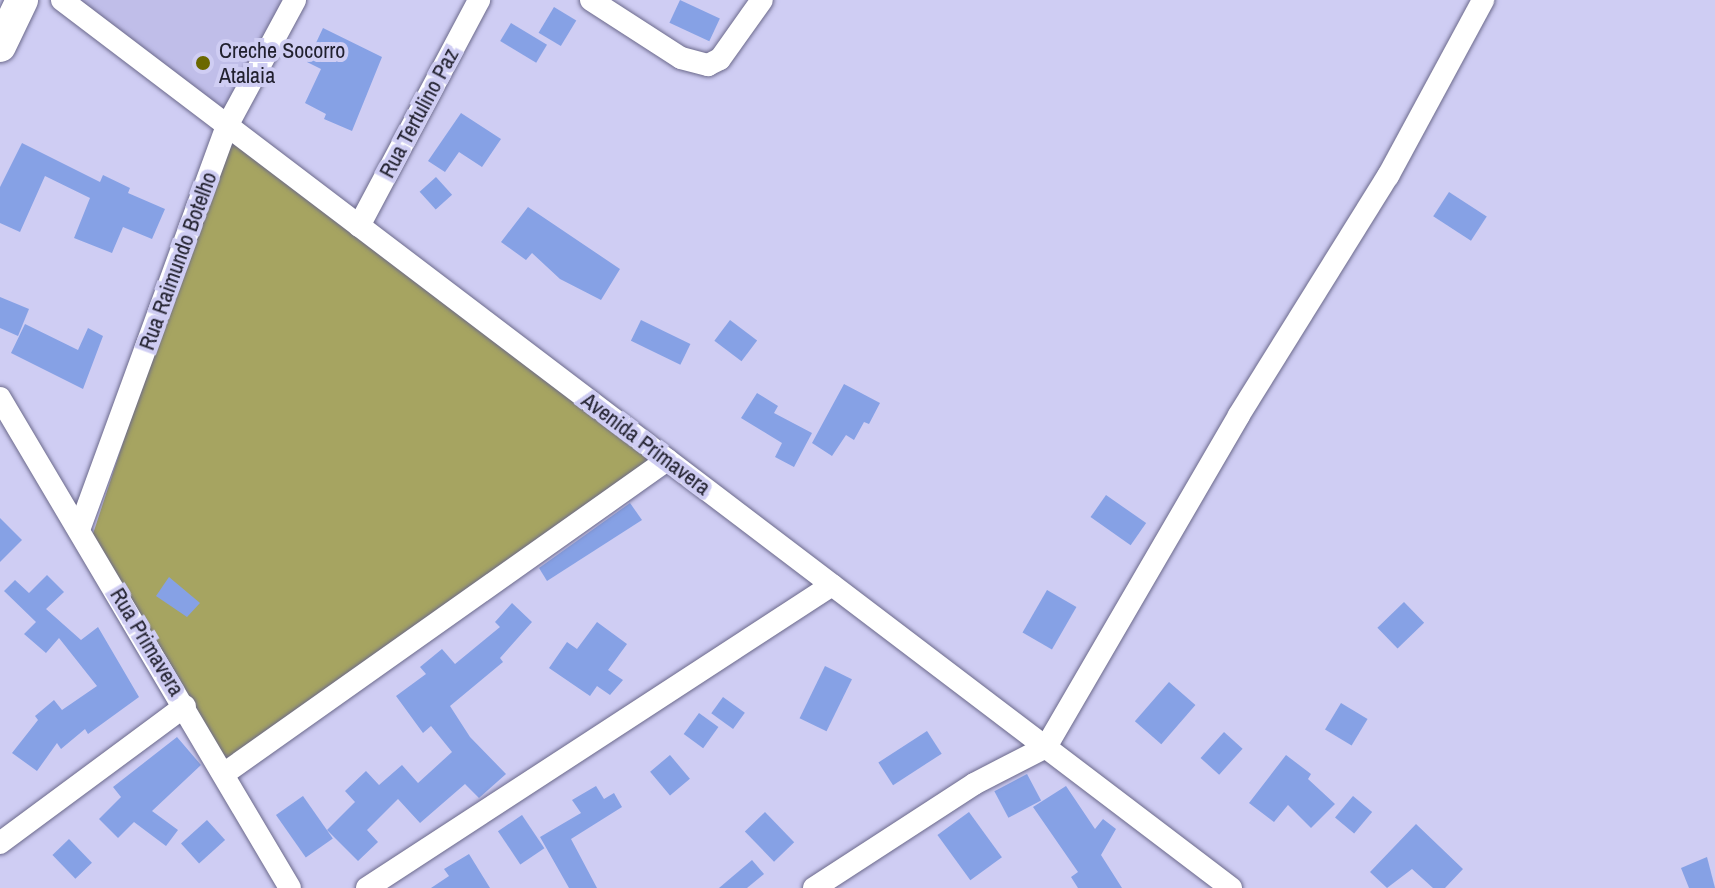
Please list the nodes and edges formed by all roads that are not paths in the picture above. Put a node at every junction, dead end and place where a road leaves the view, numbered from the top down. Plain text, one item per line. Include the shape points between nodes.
1 (22, 0) edge
2 (62, 0) edge
3 (295, 0) edge
4 (479, 0) edge
5 (591, 0) edge
6 (762, 0) edge
7 (1483, 0) edge
8 (0, 46) edge
9 (227, 126) junction
10 (359, 226) junction
11 (0, 398) edge
12 (667, 460) junction
13 (79, 530) junction
14 (832, 585) junction
15 (185, 706) junction
16 (1046, 747) junction
17 (225, 773) junction
18 (0, 843) edge
19 (290, 888) edge
20 (367, 888) edge
21 (814, 888) edge
22 (1231, 888) edge

1 - 8 main road
2 - 9 street, Avenida Primavera
3 - 9 street, Rua Raimundo Botelho
4 - 10 street, Rua Tertulino Paz
5 - 6 street via 681,58 708,65 720,59
7 - 16 street via 1388,176 1239,415
9 - 10 street, Avenida Primavera
9 - 13 street, Rua Raimundo Botelho
10 - 12 street, Avenida Primavera
11 - 13 street, Rua Primavera
12 - 14 street, Avenida Primavera
12 - 17 street
13 - 15 street, Rua Primavera
14 - 16 street, Avenida Primavera
14 - 20 street
15 - 17 street, Rua Primavera
15 - 18 street
16 - 21 street via 974,784
16 - 22 street, Avenida Primavera
17 - 19 street, Rua Primavera

